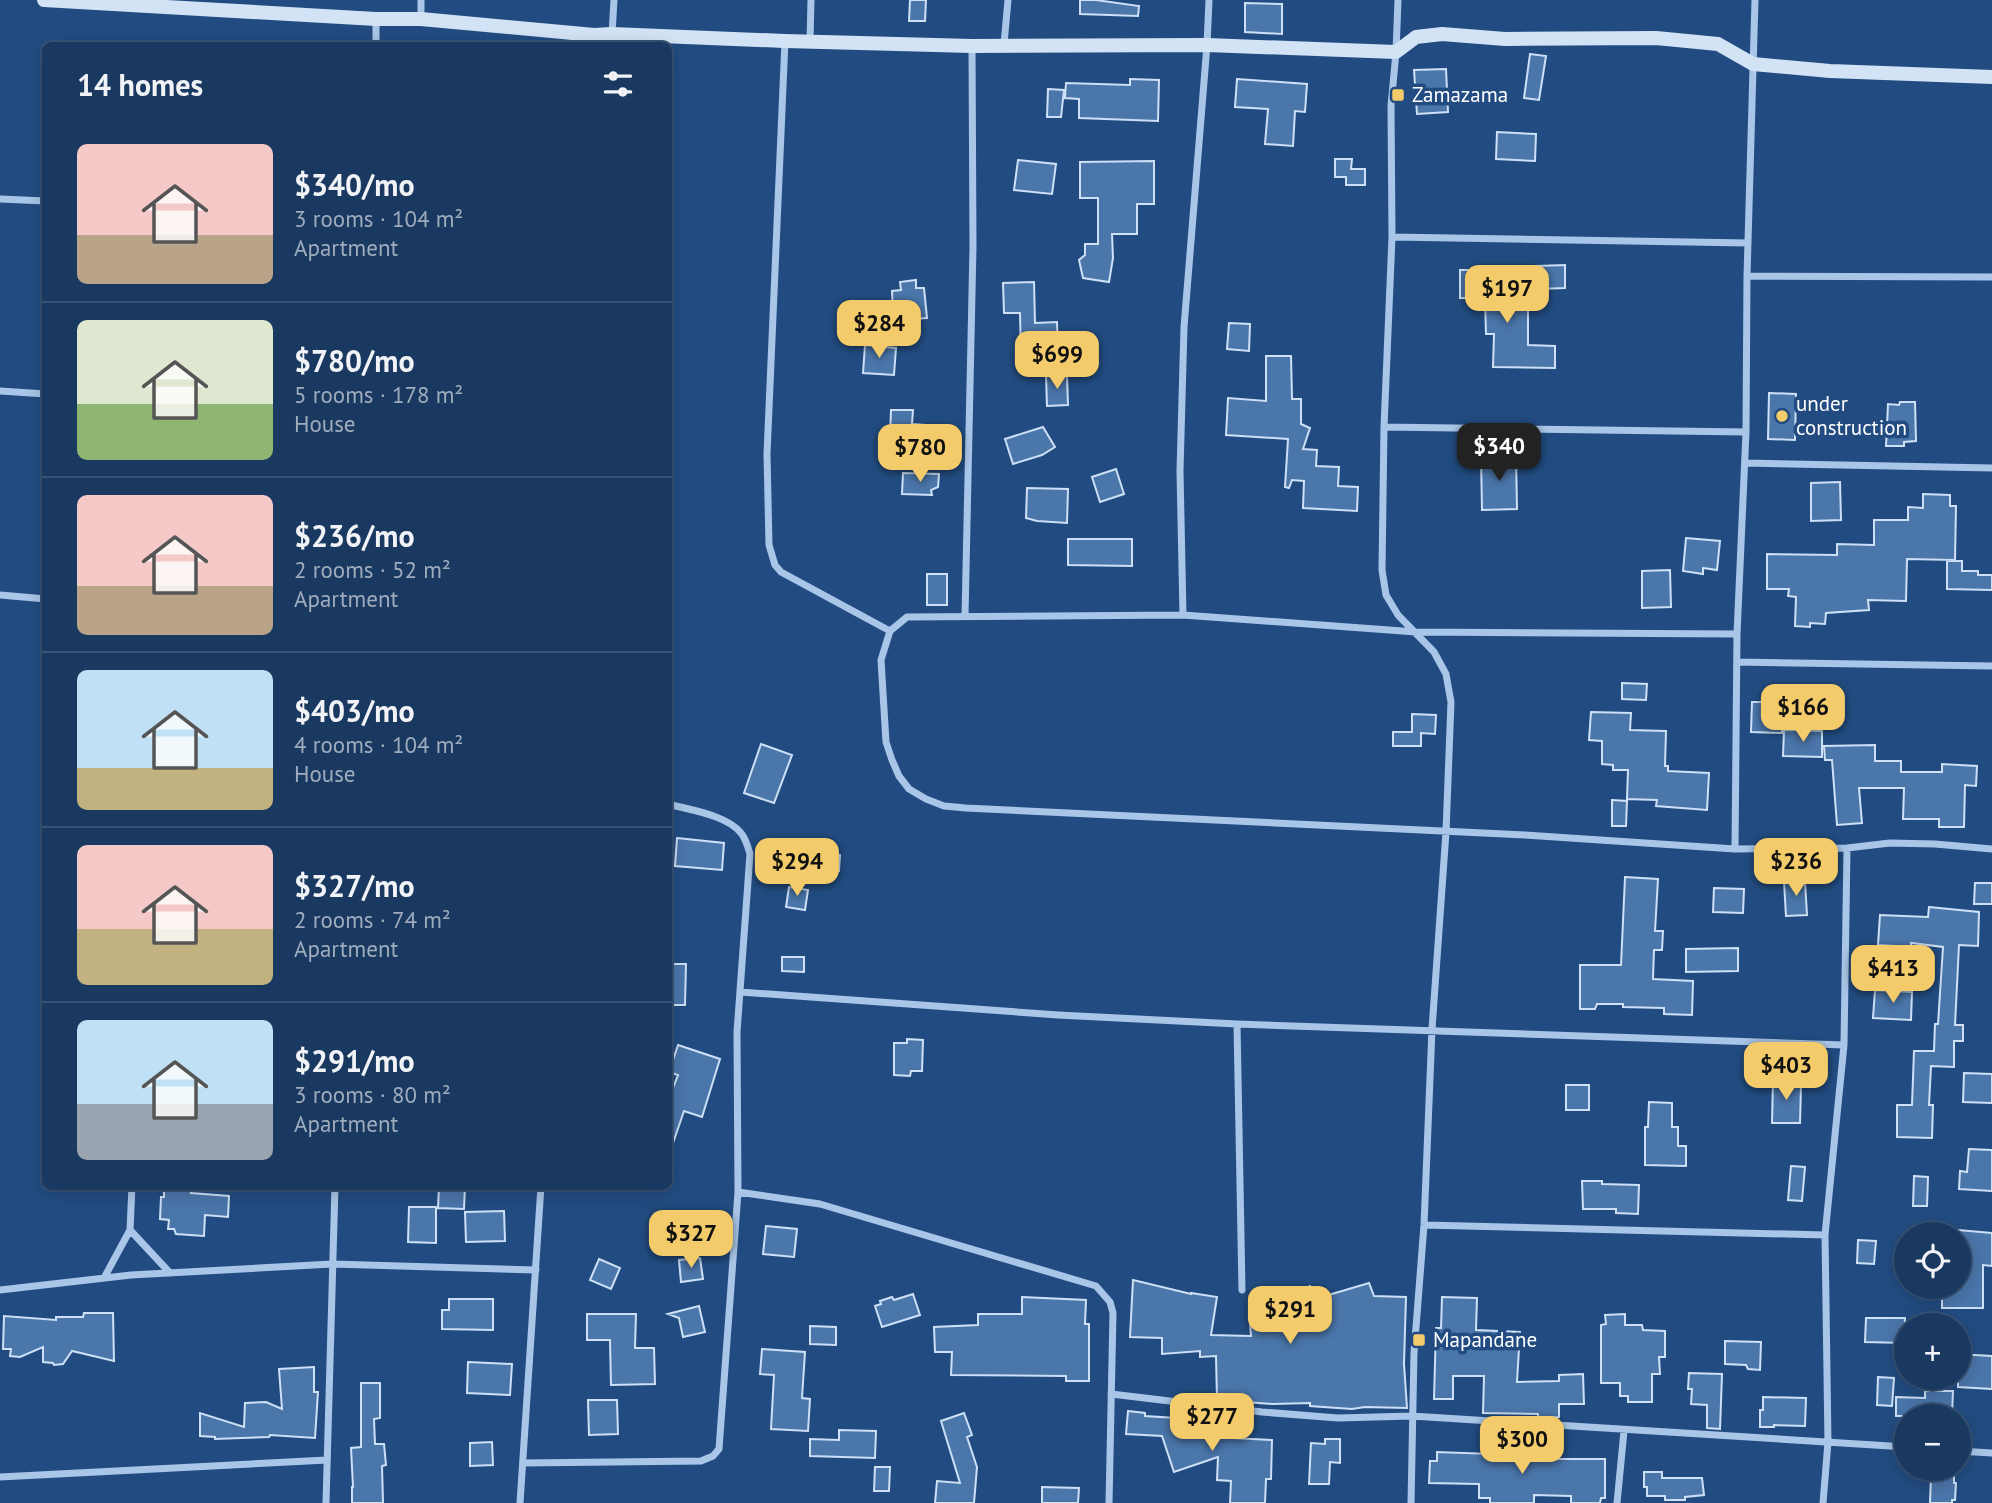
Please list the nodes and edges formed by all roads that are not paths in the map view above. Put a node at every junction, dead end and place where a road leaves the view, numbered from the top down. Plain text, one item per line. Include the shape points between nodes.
1 (44, 0) edge
2 (421, 0) edge
3 (614, 0) edge
4 (811, 0) edge
5 (1007, 0) edge
6 (1209, 0) edge
7 (1398, 0) edge
8 (1755, 0) edge
9 (376, 19) junction
10 (421, 19) junction
11 (612, 33) junction
12 (594, 40) edge
13 (785, 41) junction
14 (810, 41) junction
15 (376, 42) edge
16 (1004, 44) junction
17 (1208, 45) junction
18 (972, 46) junction
19 (1396, 52) junction
20 (1753, 64) junction
21 (1992, 77) edge
22 (0, 199) edge
23 (42, 201) edge
24 (1392, 237) junction
25 (1748, 243) junction
26 (1747, 276) junction
27 (1992, 277) edge
28 (0, 391) edge
29 (42, 394) edge
30 (1384, 427) junction
31 (1746, 432) junction
32 (1745, 463) junction
33 (1992, 468) edge
34 (0, 595) edge
35 (42, 599) edge
36 (1183, 615) junction
37 (965, 616) junction
38 (890, 631) junction
39 (1416, 632) junction
40 (1737, 634) junction
41 (1737, 662) junction
42 (1992, 666) edge
43 (672, 805) edge
44 (1446, 832) junction
45 (1847, 848) junction
46 (1735, 849) junction
47 (1992, 849) edge
48 (740, 992) junction
49 (1237, 1024) junction
50 (1432, 1029) junction
51 (1844, 1045) junction
52 (132, 1190) edge
53 (335, 1190) edge
54 (541, 1190) edge
55 (738, 1192) junction
56 (1424, 1225) junction
57 (130, 1230) junction
58 (1825, 1235) junction
59 (332, 1264) junction
60 (536, 1269) junction
61 (170, 1273) junction
62 (104, 1278) junction
63 (0, 1290) edge
64 (1242, 1290) dead end
65 (1111, 1394) junction
66 (1412, 1416) junction
67 (1624, 1430) junction
68 (1828, 1442) junction
69 (1894, 1446) edge
70 (1971, 1452) edge
71 (1992, 1453) edge
72 (327, 1460) junction
73 (523, 1463) junction
74 (0, 1477) edge
75 (326, 1503) edge
76 (520, 1503) edge
77 (1109, 1503) edge
78 (1411, 1503) edge
79 (1617, 1503) edge
80 (1822, 1503) edge

1 - 9 street
2 - 10 street
3 - 11 street
4 - 14 street
5 - 16 street
6 - 17 street
7 - 19 street
8 - 20 street
9 - 10 street
9 - 15 street
10 - 12 street
11 - 12 street
11 - 13 street
13 - 14 street
13 - 38 street via 767,454 769,545 781,572
14 - 18 street
16 - 17 street
16 - 18 street
17 - 19 street
17 - 36 street via 1184,327
18 - 37 street
19 - 20 street via 1416,37 1442,34 1505,39 1656,38 1718,44
19 - 24 street via 1391,106
20 - 21 street
20 - 25 street
22 - 23 street
24 - 25 street
24 - 30 street
25 - 26 street
26 - 27 street
26 - 31 street
28 - 29 street
30 - 31 street
30 - 39 street via 1382,570 1386,595
31 - 32 street
32 - 33 street
32 - 40 street
34 - 35 street
36 - 37 street
36 - 39 street
37 - 38 street via 907,617
38 - 44 street via 881,660 886,742 909,789 943,806
39 - 40 street
39 - 44 street via 1446,674 1451,702
40 - 41 street
41 - 42 street
41 - 46 street
43 - 48 street via 727,822 746,841 750,854
44 - 46 street
44 - 50 street
45 - 46 street
45 - 47 street via 1890,843
45 - 51 street
48 - 49 street
48 - 55 street
49 - 50 street
49 - 64 street
50 - 51 street
50 - 56 street
51 - 58 street
52 - 57 street
53 - 59 street
54 - 60 street
55 - 65 street via 820,1204 1096,1286 1110,1302 1112,1313
55 - 73 street via 719,1449 701,1461
56 - 58 street
56 - 66 street
57 - 61 street
57 - 62 street
58 - 68 street
59 - 60 street
59 - 61 street
59 - 72 street
60 - 73 street
61 - 62 street
62 - 63 street
65 - 66 street via 1338,1418
65 - 77 street
66 - 67 street
66 - 78 street
67 - 68 street
67 - 79 street
68 - 69 street
68 - 80 street
70 - 71 street
72 - 74 street
72 - 75 street
73 - 76 street

